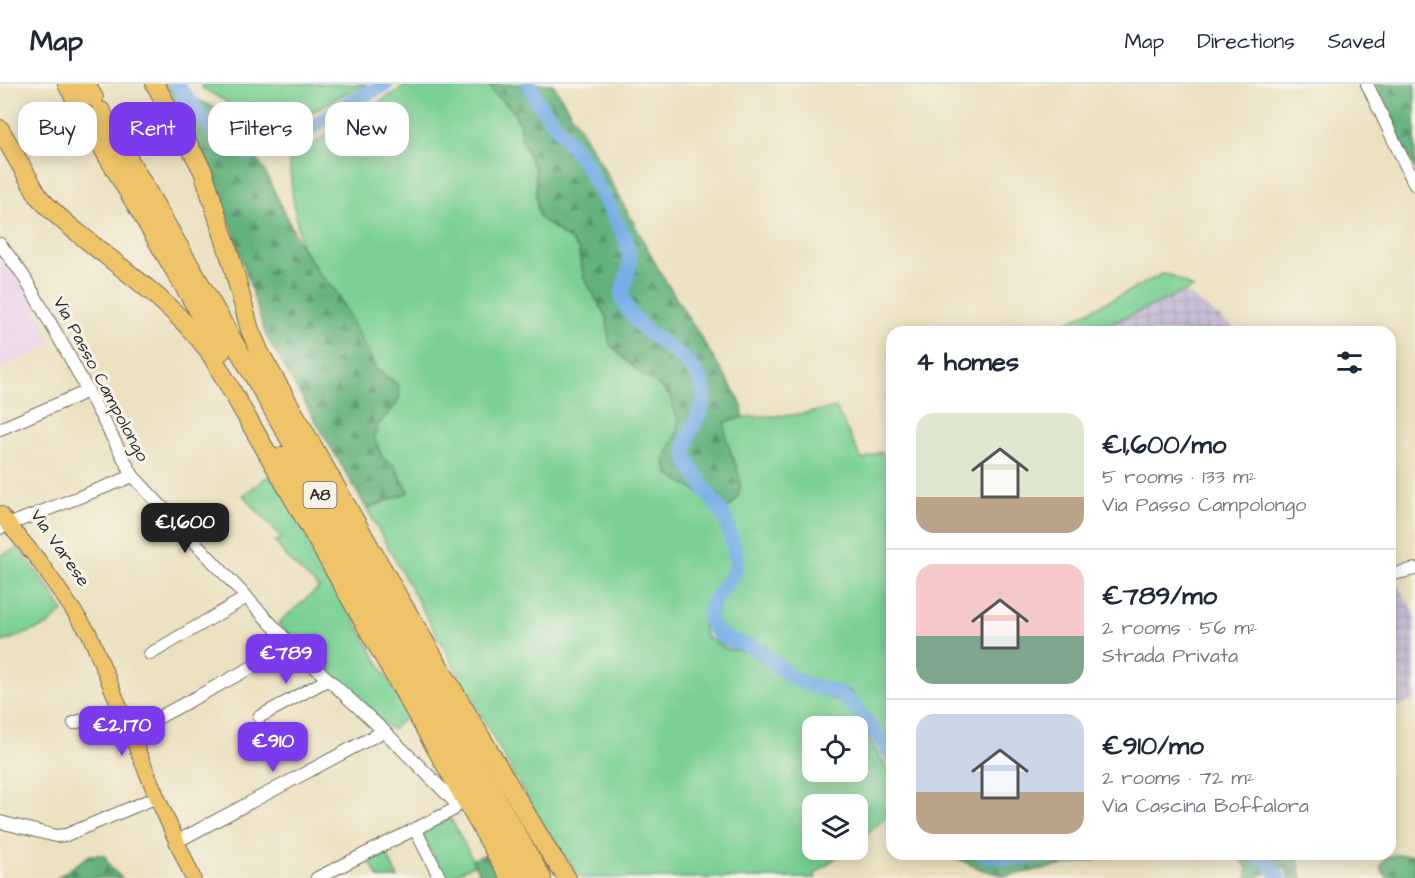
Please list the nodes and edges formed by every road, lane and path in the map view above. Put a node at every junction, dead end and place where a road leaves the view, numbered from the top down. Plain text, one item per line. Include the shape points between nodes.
1 (66, 84) edge
2 (155, 84) edge
3 (1367, 84) edge
4 (87, 102) edge
5 (97, 118) edge
6 (97, 118) edge
7 (0, 129) edge
8 (1415, 185) edge
9 (0, 244) edge
10 (88, 391) junction
11 (0, 429) edge
12 (132, 476) junction
13 (0, 501) edge
14 (7, 521) edge
15 (1415, 569) edge
16 (1396, 574) edge
17 (247, 597) junction
18 (278, 653) dead end
19 (150, 654) dead end
20 (327, 680) junction
21 (119, 708) junction
22 (259, 717) dead end
23 (74, 723) dead end
24 (384, 731) junction
25 (130, 733) junction
26 (157, 797) junction
27 (0, 822) edge
28 (415, 829) junction
29 (176, 842) junction
30 (193, 878) edge
31 (318, 878) edge
32 (440, 878) edge
33 (510, 878) edge
34 (525, 878) edge
35 (542, 878) edge
36 (567, 878) edge

1 - 4 highway, A8
2 - 36 highway via 203,171 260,353 400,600
3 - 8 street
5 - 34 highway, A8
6 - 35 highway, A8
7 - 33 highway via 39,197 56,216 175,311 209,351
9 - 10 street, Via Passo Campolongo via 31,288
10 - 11 street
10 - 12 street, Via Passo Campolongo
12 - 14 street
12 - 17 street, Via Passo Campolongo
13 - 14 main road, Via Varese
14 - 21 main road, Via Varese via 82,620
15 - 16 street
17 - 19 street
17 - 20 street, Via Passo Campolongo
18 - 25 street
20 - 22 street
20 - 24 street, Via Passo Campolongo
21 - 23 street
21 - 25 main road, Via Varese
24 - 28 street, Via Passo Campolongo via 456,806
24 - 29 street
25 - 26 main road, Via Varese
26 - 27 street via 66,835
26 - 29 main road, Via Varese
28 - 31 street
28 - 32 street
29 - 30 main road, Via Varese

